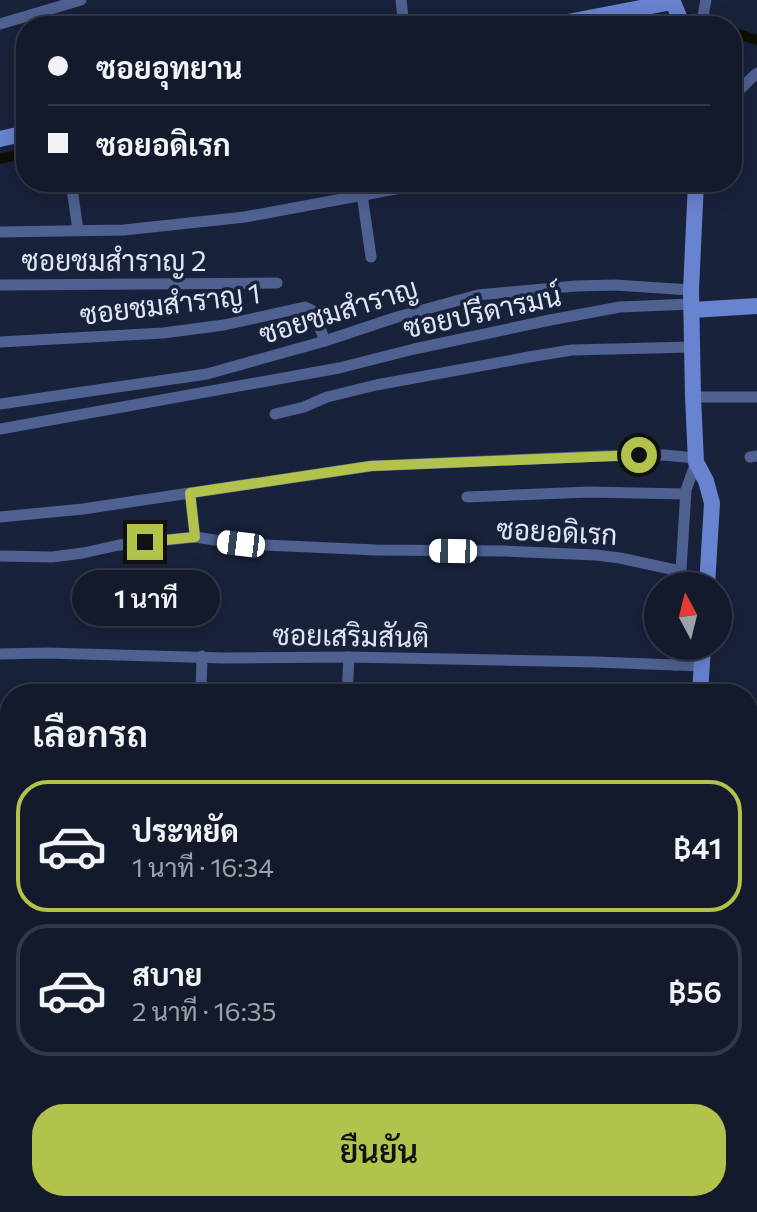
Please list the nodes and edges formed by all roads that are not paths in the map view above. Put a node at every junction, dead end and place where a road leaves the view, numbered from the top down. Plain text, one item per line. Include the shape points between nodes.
1 (81, 0) edge
2 (672, 1) edge
3 (27, 16) edge
4 (597, 16) edge
5 (757, 73) edge
6 (742, 87) edge
7 (72, 192) edge
8 (372, 192) edge
9 (696, 192) edge
10 (362, 194) junction
11 (78, 230) junction
12 (0, 232) edge
13 (371, 257) dead end
14 (277, 283) dead end
15 (0, 285) edge
16 (692, 301) junction
17 (757, 306) edge
18 (325, 341) junction
19 (0, 342) edge
20 (692, 347) junction
21 (693, 397) junction
22 (757, 397) edge
23 (0, 404) edge
24 (275, 414) dead end
25 (0, 429) edge
26 (696, 460) junction
27 (190, 493) junction
28 (685, 494) junction
29 (467, 497) dead end
30 (0, 517) edge
31 (195, 537) junction
32 (0, 556) edge
33 (680, 571) joint
34 (708, 572) edge
35 (0, 654) edge
36 (202, 656) junction
37 (349, 657) junction
38 (676, 660) edge
39 (702, 660) edge
40 (676, 665) junction
41 (702, 666) junction
42 (201, 684) edge
43 (348, 684) edge
44 (701, 684) edge

1 - 3 street
2 - 4 street
5 - 6 street
7 - 11 street
8 - 10 street
9 - 16 street
10 - 11 street via 245,217
10 - 13 street
11 - 12 street
14 - 15 street, ซอยชมสำราญ 2
16 - 17 street
16 - 18 street, ซอยชมสำราญ via 615,285 478,295
16 - 20 street
16 - 25 street, ซอยปรีดารมน์ via 606,310 339,368
18 - 19 street, ซอยชมสำราญ 1 via 313,311 305,307 163,333
18 - 23 street, ซอยชมสำราญ via 207,374
20 - 21 street
20 - 24 street via 572,350 376,385
21 - 22 street
21 - 26 street
26 - 27 street via 639,455 395,464
26 - 28 street
26 - 34 street via 712,503
27 - 30 street
27 - 31 street
28 - 29 street
28 - 33 street
31 - 32 street, ซอยอดิเรก via 52,557
31 - 33 street, ซอยอดิเรก via 241,544 596,555
35 - 36 street, ซอยเสริมสันติ
36 - 37 street, ซอยเสริมสันติ
36 - 42 street
37 - 40 street, ซอยเสริมสันติ
37 - 43 street
38 - 40 street
39 - 41 street
40 - 41 street, ซอยเสริมสันติ
41 - 44 street

